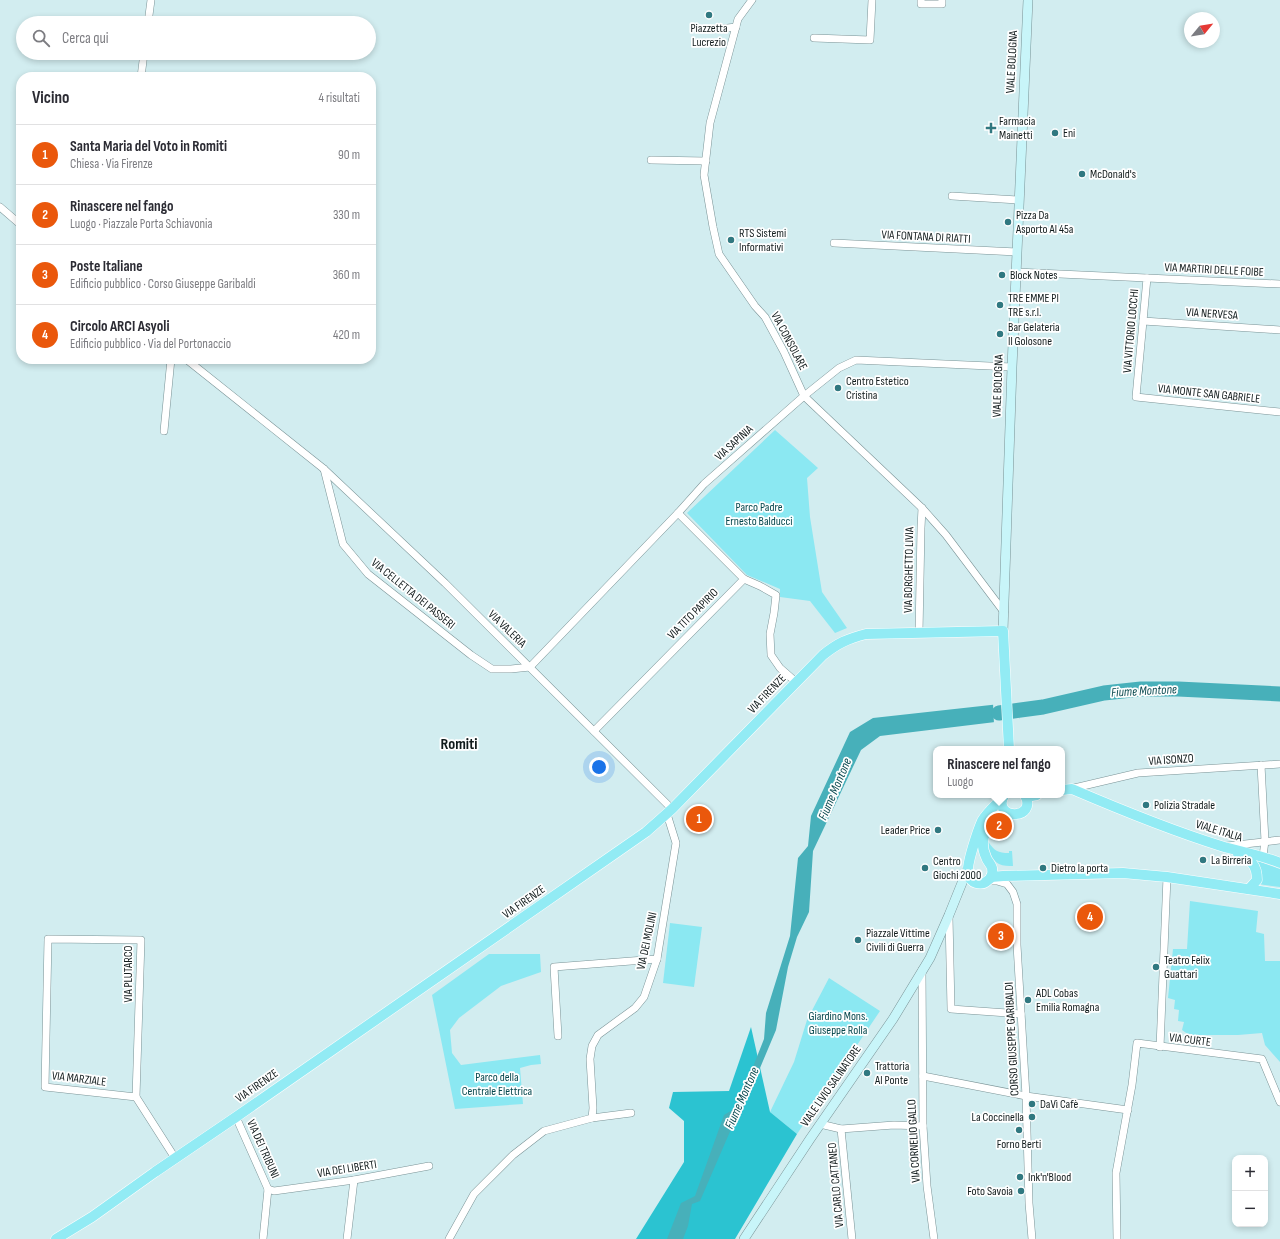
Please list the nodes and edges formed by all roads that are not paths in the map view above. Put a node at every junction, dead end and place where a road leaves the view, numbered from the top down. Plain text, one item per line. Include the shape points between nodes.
1 (151, 0) edge
2 (752, 0) edge
3 (872, 0) edge
4 (921, 0) edge
5 (942, 0) edge
6 (1028, 0) edge
7 (149, 16) edge
8 (736, 27) junction
9 (719, 29) dead end
10 (814, 38) dead end
11 (143, 60) edge
12 (142, 72) edge
13 (651, 160) dead end
14 (706, 160) junction
15 (952, 196) dead end
16 (1019, 200) junction
17 (0, 207) edge
18 (16, 221) edge
19 (834, 243) dead end
20 (1017, 252) junction
21 (1016, 272) junction
22 (1147, 278) junction
23 (1280, 284) edge
24 (1143, 321) junction
25 (1280, 330) edge
26 (171, 364) edge
27 (192, 364) edge
28 (1012, 367) junction
29 (804, 396) junction
30 (1136, 397) joint
31 (1280, 412) edge
32 (164, 431) dead end
33 (324, 469) junction
34 (922, 508) junction
35 (678, 513) junction
36 (744, 579) junction
37 (1004, 612) junction
38 (1004, 631) junction
39 (919, 633) junction
40 (530, 667) junction
41 (796, 682) junction
42 (594, 731) junction
43 (1009, 746) edge
44 (1280, 764) edge
45 (1261, 765) junction
46 (1065, 790) edge
47 (1065, 790) edge
48 (1001, 798) edge
49 (1003, 798) edge
50 (1029, 798) edge
51 (669, 811) junction
52 (1011, 814) junction
53 (1280, 840) edge
54 (1265, 841) junction
55 (1222, 846) junction
56 (1263, 856) junction
57 (1280, 863) edge
58 (968, 868) junction
59 (1167, 877) junction
60 (989, 879) junction
61 (975, 883) junction
62 (1249, 890) junction
63 (1280, 894) edge
64 (954, 902) junction
65 (949, 915) junction
66 (48, 939) joint
67 (657, 958) junction
68 (922, 970) junction
69 (1021, 1014) junction
70 (558, 1036) dead end
71 (1160, 1047) junction
72 (923, 1076) junction
73 (1026, 1096) junction
74 (136, 1097) junction
75 (1280, 1102) edge
76 (1128, 1110) junction
77 (631, 1113) dead end
78 (236, 1117) junction
79 (592, 1118) junction
80 (820, 1124) junction
81 (923, 1126) junction
82 (841, 1129) junction
83 (175, 1158) junction
84 (430, 1166) dead end
85 (354, 1180) junction
86 (268, 1189) junction
87 (56, 1239) edge
88 (263, 1239) edge
89 (347, 1239) edge
90 (449, 1239) edge
91 (744, 1239) edge
92 (852, 1239) edge
93 (934, 1239) edge
94 (1032, 1239) edge
95 (1117, 1239) edge

1 - 7 street
2 - 8 street, VIA CONSOLARE via 738,19
3 - 10 street via 870,40
4 - 5 street via 921,4 942,4
6 - 16 main road, VIALE BOLOGNA
8 - 9 street
8 - 14 street, VIA CONSOLARE via 710,123
11 - 12 street
13 - 14 street
14 - 29 street, VIA CONSOLARE via 704,175 719,254 765,317
15 - 16 street
16 - 20 main road, VIALE BOLOGNA
17 - 18 street
19 - 20 street, VIA FONTANA DI RIATTI
20 - 21 main road, VIALE BOLOGNA
21 - 22 street, VIA VITTORIO LOCCHI
21 - 28 main road, VIALE BOLOGNA
22 - 23 street, VIA MARTIRI DELLE FOIBE
22 - 24 street, VIA VITTORIO LOCCHI
24 - 25 street, VIA NERVESA
24 - 30 street, VIA VITTORIO LOCCHI
26 - 32 street
27 - 33 street
28 - 29 street, VIA SAPINIA via 856,360 839,368
28 - 37 main road, VIALE BOLOGNA
29 - 34 street, VIA CONSOLARE
29 - 35 street, VIA SAPINIA via 704,484
30 - 31 street, VIA MONTE SAN GABRIELE
33 - 40 street, VIA VALERIA
33 - 40 street, VIA CELLETTA DEI PASSERI via 343,544 368,574 492,669
34 - 37 street, VIA CONSOLARE via 946,534
34 - 39 street, VIA BORGHETTO LIVIA
35 - 36 street
35 - 40 street, VIA SAPINIA
36 - 41 street via 776,595 770,634 771,655 780,668
36 - 42 street, VIA TITO PAPIRIO
37 - 38 main road, VIALE BOLOGNA
38 - 39 main road, VIA FIRENZE
38 - 43 main road, VIALE BOLOGNA
39 - 41 main road, VIA FIRENZE via 866,634 850,638 823,655
40 - 42 street, VIA VALERIA
41 - 51 main road, VIA FIRENZE
42 - 51 street, VIA VALERIA
44 - 45 street, VIA ISONZO
45 - 46 street, VIA ISONZO via 1138,773
45 - 54 street
47 - 55 main road, VIALE ITALIA via 1072,790 1156,824
48 - 58 main road via 982,821
49 - 52 main road via 1003,807
50 - 52 main road via 1025,809 1019,814
51 - 67 street, VIA DEI MOLINI via 676,842
51 - 78 main road, VIA FIRENZE via 634,841
52 - 60 main road via 995,822 985,832 983,850 993,872
53 - 54 street
54 - 55 street
54 - 56 street
55 - 56 main road, VIALE ITALIA
55 - 62 main road via 1250,860 1257,872 1257,880
56 - 57 main road, VIALE ITALIA
58 - 61 main road via 968,875
58 - 64 main road, VIALE LIVIO SALINATORE
59 - 60 main road via 1123,873 1003,876
59 - 62 main road
59 - 71 street
60 - 61 main road via 982,884
60 - 69 street, CORSO GIUSEPPE GARIBALDI via 1007,884 1017,904
61 - 64 main road via 964,889
62 - 63 main road
64 - 65 main road, VIALE LIVIO SALINATORE
65 - 68 main road, VIALE LIVIO SALINATORE
65 - 69 street via 952,1009
66 - 74 street, VIA MARZIALE via 45,1087
66 - 74 street, VIA PLUTARCO via 141,940
67 - 70 street via 554,967
67 - 79 street, VIA DEI MOLINI via 644,997 635,1008 598,1035 592,1046
68 - 72 street, VIA CORNELIO GALLO
68 - 80 main road, VIALE LIVIO SALINATORE via 893,1019
69 - 73 street, CORSO GIUSEPPE GARIBALDI
71 - 75 street, VIA CURTE via 1262,1059
71 - 76 street, VIA CURTE via 1137,1043
72 - 73 street
72 - 81 street, VIA CORNELIO GALLO
73 - 76 street
73 - 94 street, CORSO GIUSEPPE GARIBALDI
74 - 83 street
76 - 95 street via 1116,1173
77 - 79 street
78 - 83 main road, VIA FIRENZE
78 - 86 street, VIA DEI TRIBUNI
79 - 90 street via 544,1131 513,1154 474,1194
80 - 82 street
80 - 91 main road, VIALE LIVIO SALINATORE
81 - 82 street via 894,1125
81 - 93 street, VIA CORNELIO GALLO
82 - 92 street, VIA CARLO CATTANEO
83 - 87 main road, VIA FIRENZE via 92,1218
84 - 85 street, VIA DEI LIBERTI
85 - 86 street, VIA DEI LIBERTI via 274,1191
85 - 89 street
86 - 88 street, VIA DEI TRIBUNI

